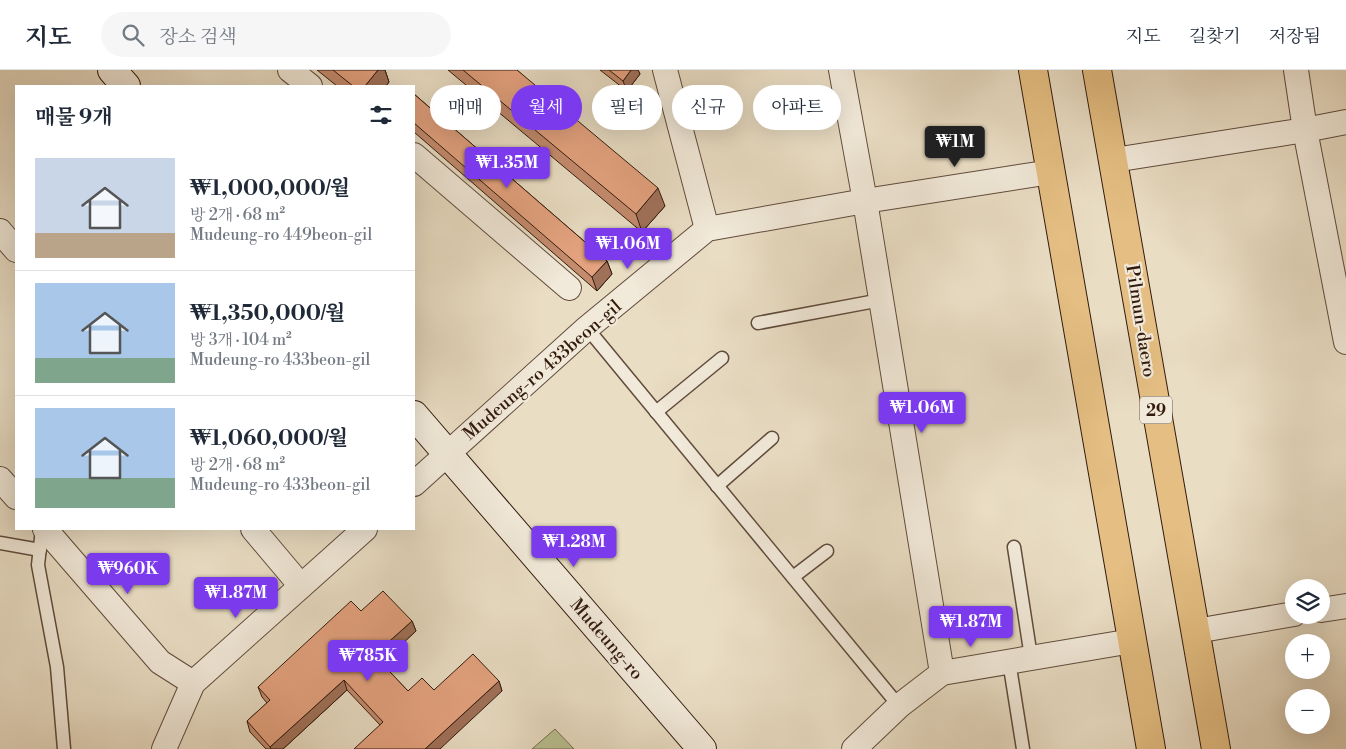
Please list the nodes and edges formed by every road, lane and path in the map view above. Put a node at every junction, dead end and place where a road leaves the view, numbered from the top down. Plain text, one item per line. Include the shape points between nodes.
1 (112, 70) edge
2 (290, 70) edge
3 (665, 70) edge
4 (841, 70) edge
5 (1033, 70) edge
6 (1097, 70) edge
7 (1296, 70) edge
8 (125, 85) edge
9 (309, 85) edge
10 (1346, 122) edge
11 (1305, 130) junction
12 (415, 156) edge
13 (1114, 160) junction
14 (1050, 172) junction
15 (865, 201) junction
16 (707, 230) junction
17 (0, 231) edge
18 (15, 249) edge
19 (570, 288) dead end
20 (881, 300) junction
21 (758, 323) dead end
22 (587, 328) junction
23 (1346, 342) edge
24 (722, 358) dead end
25 (656, 412) junction
26 (415, 416) edge
27 (772, 438) dead end
28 (447, 453) junction
29 (0, 479) edge
30 (415, 483) edge
31 (718, 486) junction
32 (15, 495) edge
33 (254, 530) edge
34 (363, 530) edge
35 (42, 536) edge
36 (0, 543) edge
37 (1014, 547) dead end
38 (826, 551) dead end
39 (793, 577) junction
40 (302, 586) junction
41 (1346, 606) edge
42 (1330, 609) edge
43 (1285, 616) edge
44 (1196, 631) junction
45 (1132, 641) junction
46 (1020, 659) junction
47 (942, 673) junction
48 (193, 683) junction
49 (899, 706) junction
50 (64, 749) edge
51 (164, 749) edge
52 (702, 749) edge
53 (854, 749) edge
54 (1023, 749) edge
55 (1151, 749) edge
56 (1216, 749) edge

1 - 8 street
2 - 9 street
3 - 16 street
4 - 15 street
5 - 14 main road
6 - 13 main road, Pilmun-daero / 29
7 - 11 street
10 - 11 street
11 - 13 street
11 - 23 street
12 - 19 street
13 - 44 main road, Pilmun-daero / 29
14 - 15 street, Mudeung-ro 433beon-gil
14 - 45 main road
15 - 16 street, Mudeung-ro 433beon-gil
15 - 20 street
16 - 22 street, Mudeung-ro 433beon-gil
17 - 18 street
20 - 21 lane
20 - 47 street
22 - 25 lane
22 - 28 street, Mudeung-ro 433beon-gil
24 - 25 lane
25 - 31 lane
26 - 28 street, Mudeung-ro
27 - 31 lane
28 - 30 street, Mudeung-ro 433beon-gil
28 - 52 street, Mudeung-ro
29 - 32 street
31 - 39 lane
33 - 40 street
34 - 40 street
35 - 36 lane
35 - 48 street via 160,662
35 - 50 lane via 38,565 57,667
37 - 46 lane
38 - 39 lane
39 - 49 lane
40 - 48 street
41 - 42 street
43 - 44 street
44 - 56 main road, Pilmun-daero / 29
45 - 46 street
45 - 55 main road
46 - 47 street
46 - 54 lane
47 - 49 street
48 - 51 street
49 - 53 street

